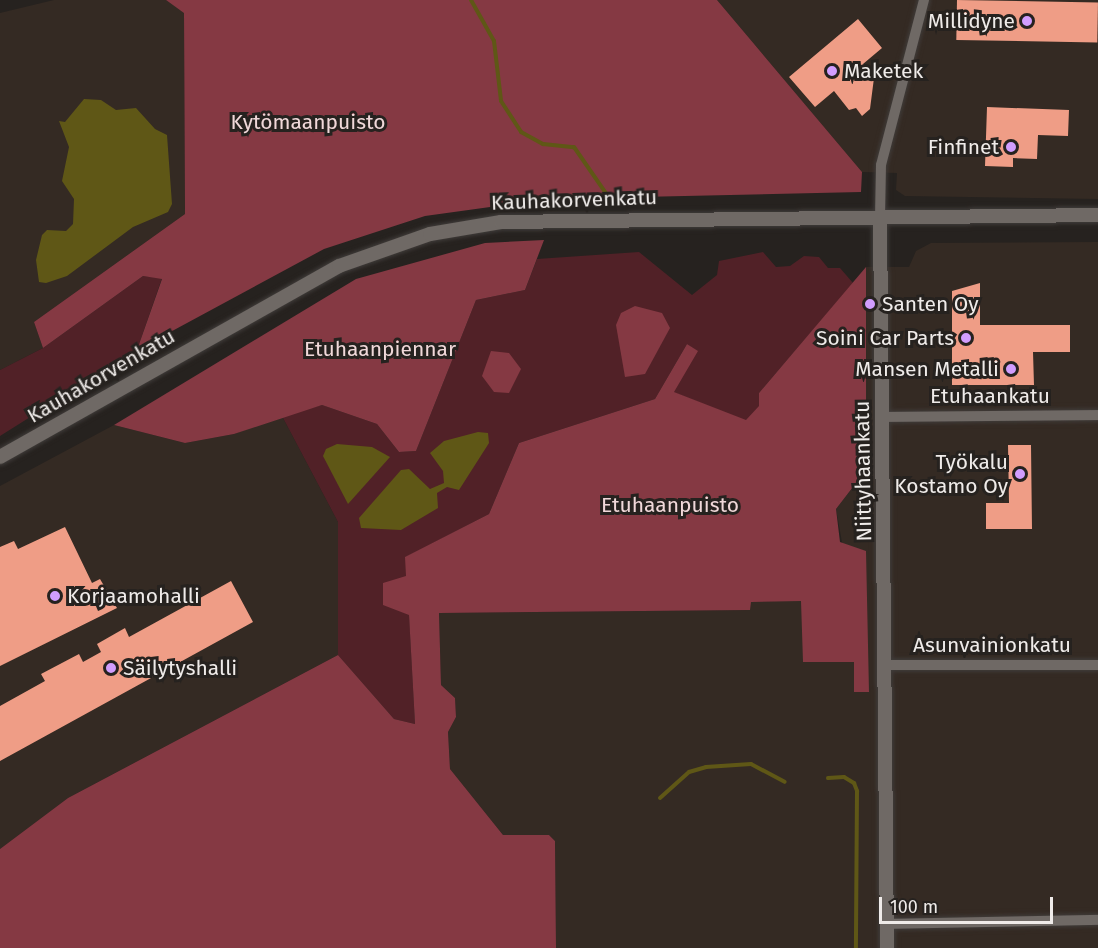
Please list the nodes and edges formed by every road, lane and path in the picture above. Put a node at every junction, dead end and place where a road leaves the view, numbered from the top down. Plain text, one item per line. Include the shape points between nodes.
1 (924, 0) edge
2 (1098, 215) edge
3 (880, 217) junction
4 (1098, 415) edge
5 (883, 417) junction
6 (0, 457) edge
7 (887, 665) junction
8 (1098, 665) edge
9 (1098, 920) edge
10 (887, 924) junction
11 (887, 948) edge

1 - 3 street, Niittyhaankatu via 880,165
2 - 3 street, Kauhakorvenkatu
3 - 5 street, Niittyhaankatu
3 - 6 street, Kauhakorvenkatu via 501,222 412,239 339,266
4 - 5 street, Etuhaankatu
5 - 7 street, Niittyhaankatu
7 - 8 street, Asunvainionkatu
7 - 10 street, Niittyhaankatu
9 - 10 street
10 - 11 street, Niittyhaankatu

